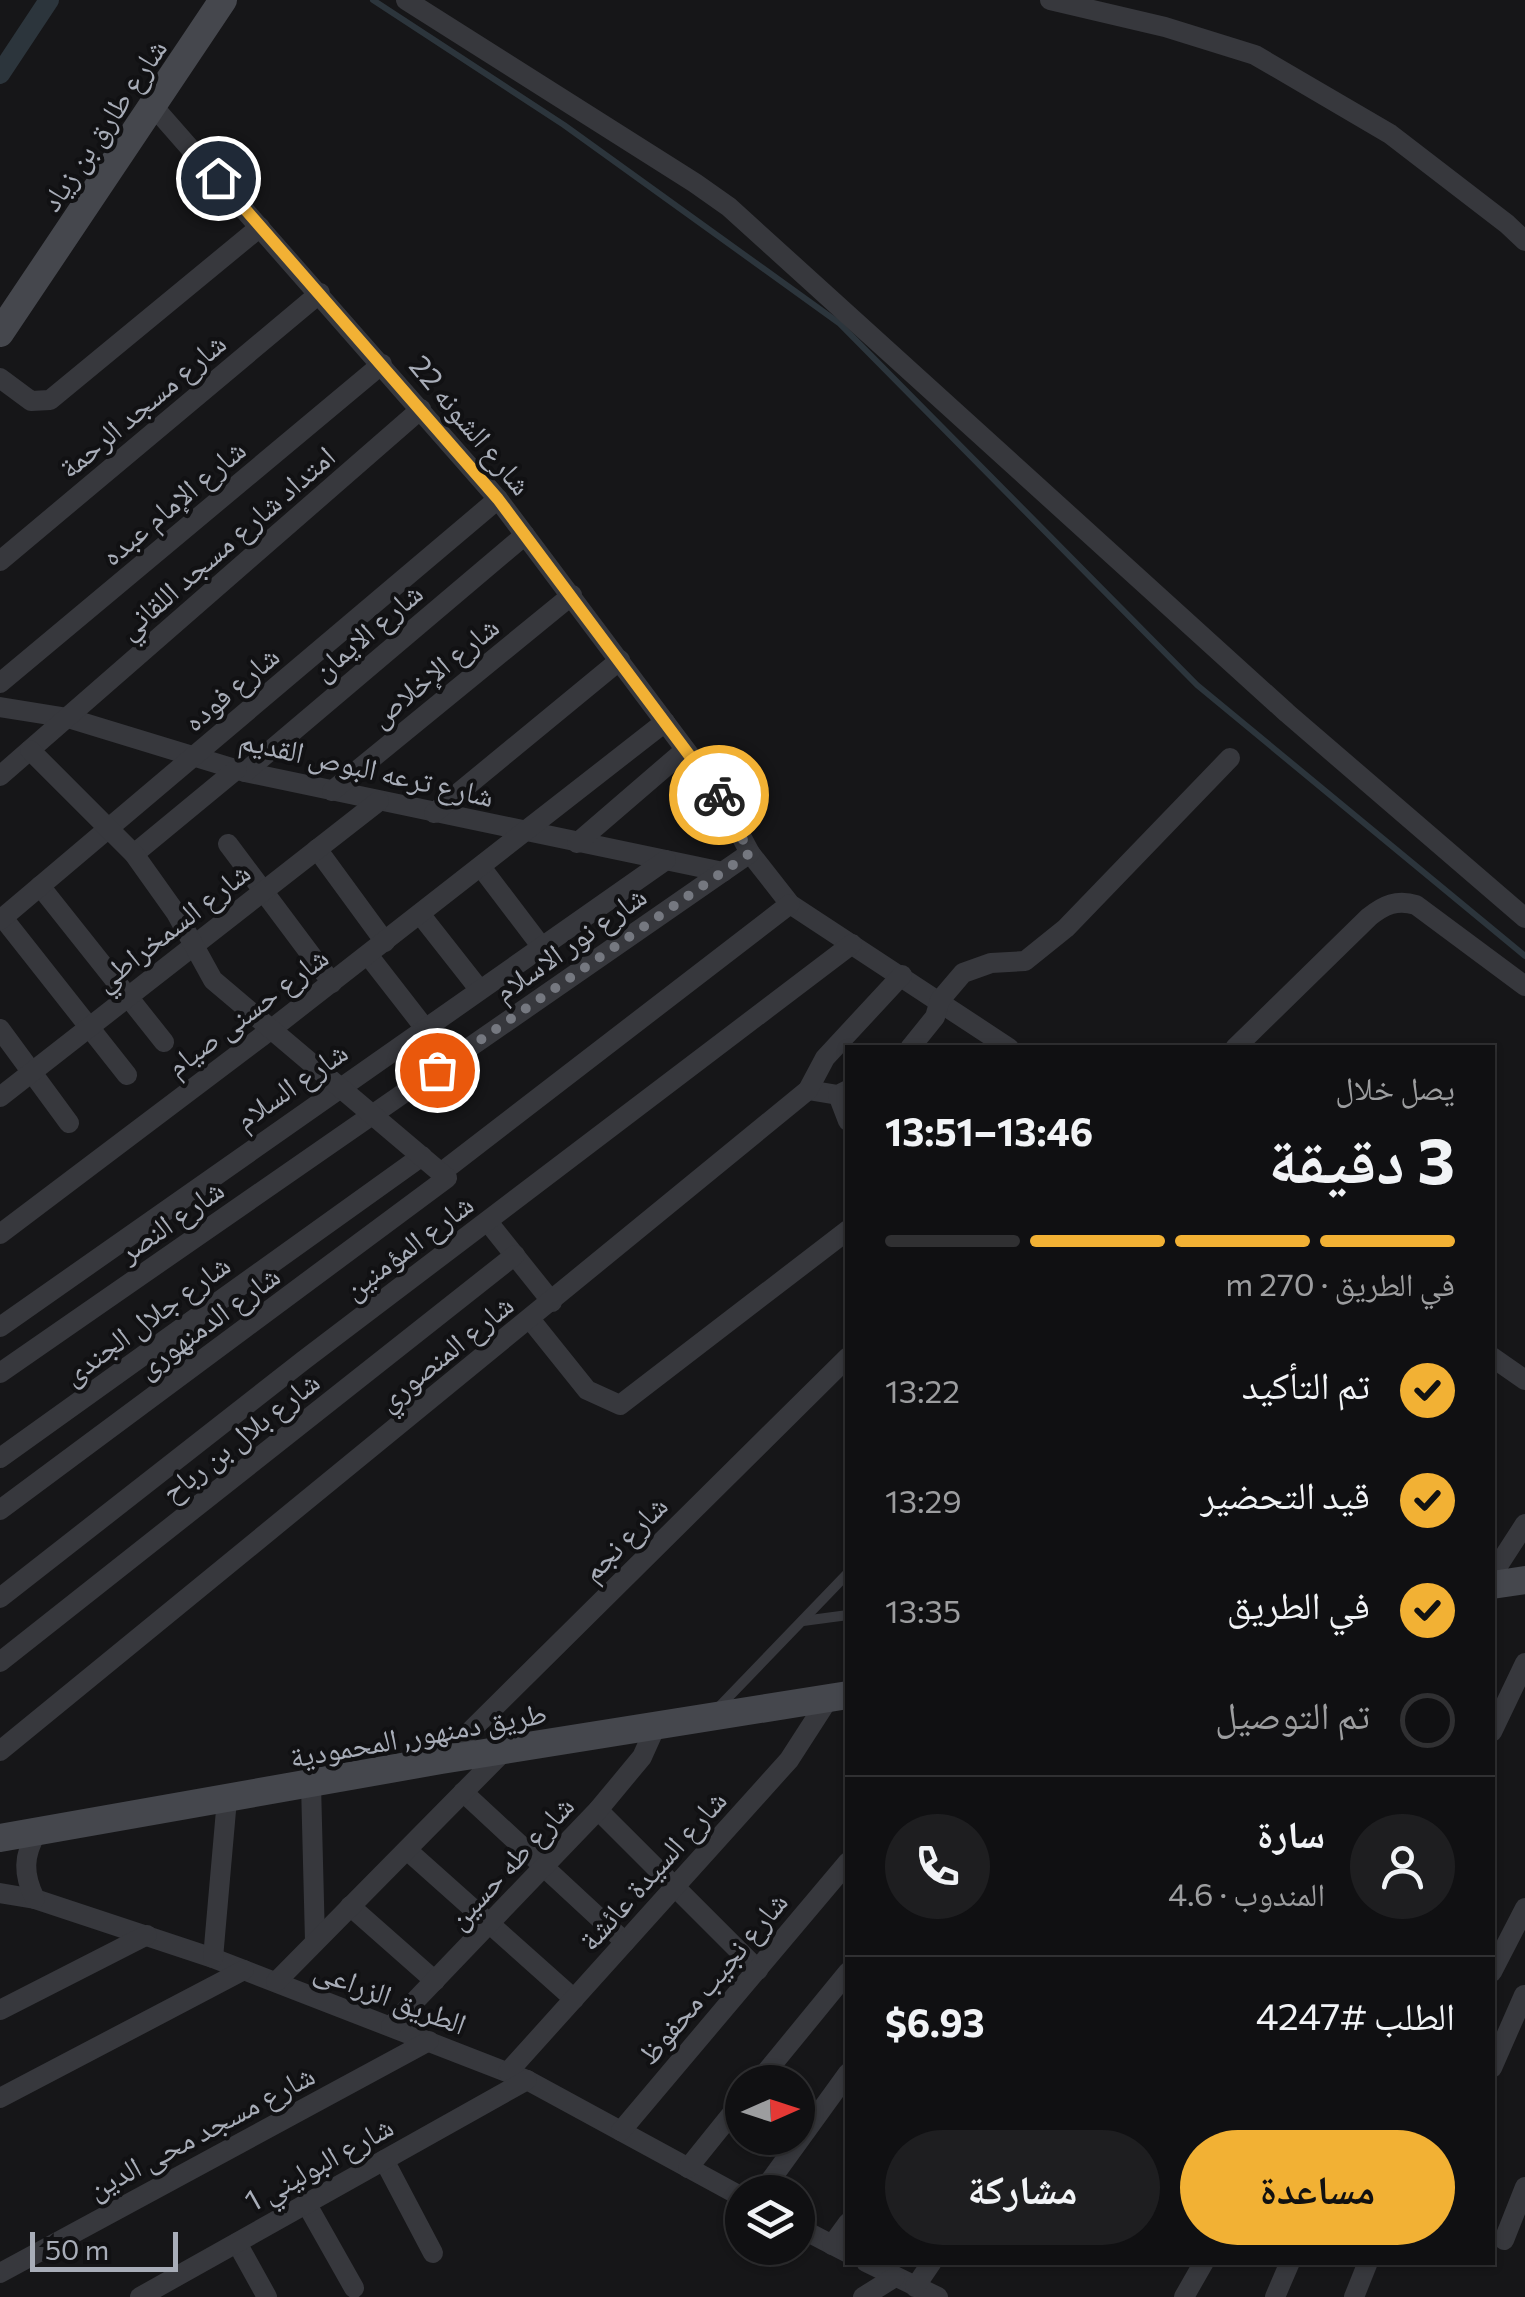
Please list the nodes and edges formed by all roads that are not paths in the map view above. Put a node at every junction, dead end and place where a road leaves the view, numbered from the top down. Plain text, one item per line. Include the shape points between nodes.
1 (223, 0) edge
2 (406, 0) edge
3 (1050, 0) edge
4 (154, 106) junction
5 (260, 227) junction
6 (1525, 242) edge
7 (320, 293) junction
8 (0, 333) edge
9 (382, 364) junction
10 (0, 378) edge
11 (421, 409) junction
12 (498, 499) junction
13 (525, 534) junction
14 (0, 561) edge
15 (572, 596) junction
16 (620, 660) junction
17 (0, 683) edge
18 (0, 707) edge
19 (68, 718) junction
20 (665, 722) junction
21 (30, 750) junction
22 (686, 750) junction
23 (195, 756) junction
24 (1230, 758) dead end
25 (241, 771) junction
26 (0, 776) edge
27 (332, 790) junction
28 (378, 800) junction
29 (434, 812) junction
30 (109, 828) junction
31 (526, 832) junction
32 (577, 843) junction
33 (228, 844) dead end
34 (317, 848) junction
35 (750, 853) junction
36 (134, 854) junction
37 (666, 860) junction
38 (481, 867) junction
39 (723, 872) junction
40 (40, 886) junction
41 (262, 890) junction
42 (790, 904) junction
43 (420, 914) junction
44 (1525, 918) edge
45 (1, 919) edge
46 (385, 942) junction
47 (852, 944) junction
48 (192, 946) junction
49 (541, 946) junction
50 (368, 955) junction
51 (902, 976) junction
52 (332, 983) junction
53 (1525, 986) edge
54 (479, 990) junction
55 (128, 996) junction
56 (940, 1000) junction
57 (89, 1027) junction
58 (274, 1028) junction
59 (424, 1028) junction
60 (0, 1029) edge
61 (164, 1042) dead end
62 (913, 1045) edge
63 (1005, 1045) edge
64 (1238, 1045) edge
65 (32, 1072) junction
66 (127, 1075) dead end
67 (340, 1085) junction
68 (808, 1090) junction
69 (843, 1092) edge
70 (0, 1097) edge
71 (374, 1114) junction
72 (68, 1123) dead end
73 (422, 1156) junction
74 (445, 1174) junction
75 (488, 1222) junction
76 (845, 1232) edge
77 (0, 1234) edge
78 (515, 1255) junction
79 (552, 1302) junction
80 (530, 1319) junction
81 (0, 1327) edge
82 (1495, 1358) edge
83 (845, 1360) edge
84 (0, 1373) edge
85 (1525, 1380) edge
86 (0, 1458) edge
87 (0, 1510) edge
88 (1525, 1524) edge
89 (1495, 1570) edge
90 (845, 1576) edge
91 (1525, 1580) edge
92 (1495, 1585) edge
93 (0, 1598) edge
94 (845, 1615) edge
95 (802, 1622) junction
96 (0, 1662) edge
97 (1525, 1663) edge
98 (838, 1696) edge
99 (1515, 1706) edge
100 (708, 1718) junction
101 (656, 1726) junction
102 (1495, 1729) edge
103 (505, 1750) junction
104 (0, 1751) edge
105 (441, 1760) junction
106 (311, 1784) junction
107 (463, 1792) junction
108 (227, 1799) junction
109 (598, 1810) junction
110 (37, 1832) junction
111 (0, 1838) edge
112 (407, 1850) junction
113 (845, 1866) edge
114 (545, 1868) junction
115 (675, 1888) junction
116 (0, 1894) edge
117 (35, 1899) junction
118 (350, 1906) junction
119 (1525, 1908) edge
120 (492, 1925) junction
121 (147, 1935) junction
122 (315, 1942) junction
123 (625, 1942) junction
124 (213, 1958) junction
125 (1495, 1966) edge
126 (244, 1970) junction
127 (758, 1970) junction
128 (845, 1976) edge
129 (276, 1982) junction
130 (435, 1982) junction
131 (1524, 1995) edge
132 (574, 1999) junction
133 (0, 2010) edge
134 (392, 2026) junction
135 (429, 2041) junction
136 (1495, 2061) edge
137 (772, 2065) edge
138 (517, 2076) junction
139 (845, 2077) edge
140 (0, 2098) edge
141 (725, 2122) edge
142 (621, 2131) junction
143 (384, 2160) junction
144 (688, 2168) junction
145 (774, 2175) edge
146 (1525, 2187) edge
147 (725, 2189) edge
148 (306, 2204) junction
149 (815, 2236) edge
150 (1507, 2240) edge
151 (236, 2242) junction
152 (840, 2249) edge
153 (433, 2253) dead end
154 (872, 2265) edge
155 (930, 2265) edge
156 (1202, 2265) edge
157 (1289, 2265) edge
158 (1367, 2265) edge
159 (0, 2272) edge
160 (895, 2277) junction
161 (915, 2287) junction
162 (354, 2288) dead end
163 (140, 2297) edge
164 (267, 2297) edge
165 (863, 2297) edge
166 (938, 2297) edge
167 (1184, 2297) edge
168 (1275, 2297) edge
169 (1354, 2297) edge

1 - 4 main road, شارع طارق بن زياد
2 - 44 street via 729,208 1287,713
3 - 6 street via 1255,54 1390,134
4 - 5 street, شارع الشونه 22
4 - 8 main road, شارع طارق بن زياد
5 - 7 street, شارع الشونه 22
5 - 10 street via 50,400 31,401
7 - 9 street, شارع الشونه 22
7 - 14 street, شارع مسجد الرحمة
9 - 11 street, شارع الشونه 22
9 - 17 street, شارع الإمام عبده
11 - 12 street, شارع الشونه 22
11 - 19 street, امتداد شارع مسجد اللقاني
12 - 13 street, شارع الشونه 22
12 - 23 street, شارع فوده
13 - 15 street, شارع الشونه 22
13 - 25 street, شارع الايمان
15 - 16 street, شارع الشونه 22
15 - 27 street, شارع الإخلاص
16 - 20 street, شارع الشونه 22
16 - 29 street
18 - 19 street, شارع ترعه البوص القديم
19 - 21 street, امتداد شارع مسجد اللقاني
19 - 23 street, شارع ترعه البوص القديم
20 - 22 street, شارع الشونه 22
20 - 31 street, شارع حسنى صيام
21 - 26 street, امتداد شارع مسجد اللقاني
21 - 30 street
22 - 32 street
22 - 35 street, شارع الشونه 22
23 - 25 street, شارع ترعه البوص القديم
23 - 30 street, شارع فوده
24 - 56 street via 1066,928 1025,961 963,973
25 - 27 street, شارع ترعه البوص القديم
25 - 36 street
27 - 28 street, شارع ترعه البوص القديم
28 - 29 street, شارع ترعه البوص القديم
28 - 34 street, شارع السمخراطي
29 - 31 street, شارع ترعه البوص القديم
30 - 36 street
30 - 40 street, شارع فوده
31 - 32 street, شارع ترعه البوص القديم
31 - 38 street, شارع حسنى صيام
32 - 37 street, شارع ترعه البوص القديم
33 - 41 street
34 - 41 street, شارع السمخراطي
34 - 46 street
35 - 39 street, شارع نور الاسلام
35 - 42 street, شارع الشونه 22
36 - 48 street
37 - 39 street, شارع ترعه البوص القديم
37 - 49 street, شارع السلام
38 - 43 street, شارع حسنى صيام
38 - 49 street
39 - 71 street, شارع نور الاسلام
40 - 45 street, شارع فوده
40 - 55 street
41 - 48 street, شارع السمخراطي
41 - 52 street
42 - 47 street, شارع الشونه 22
42 - 74 street, شارع الدمنهورى
43 - 46 street, شارع حسنى صيام
43 - 54 street
45 - 57 street
46 - 50 street, شارع حسنى صيام
47 - 51 street, شارع الشونه 22
47 - 75 street, شارع المؤمنين
48 - 55 street, شارع السمخراطي
48 - 58 street via 227,994
49 - 54 street, شارع السلام
50 - 52 street, شارع حسنى صيام
50 - 59 street
51 - 56 street, شارع الشونه 22
51 - 68 street, شارع المنصوري via 825,1058
52 - 58 street, شارع حسنى صيام
53 - 64 street via 1404,901 1384,906
54 - 59 street, شارع السلام
55 - 57 street, شارع السمخراطي
55 - 61 street
56 - 62 street via 931,1025
56 - 63 street, شارع الشونه 22
57 - 65 street, شارع السمخراطي
57 - 66 street
58 - 67 street
58 - 77 street, شارع حسنى صيام
59 - 67 street, شارع السلام
60 - 65 street
65 - 70 street, شارع السمخراطي
65 - 72 street
67 - 71 street
67 - 81 street, شارع السلام
68 - 69 street
68 - 79 street, شارع المنصوري
71 - 73 street
71 - 84 street, شارع النصر
73 - 74 street
73 - 86 street, شارع جلال الجندى
74 - 87 street, شارع الدمنهورى via 446,1181
75 - 78 street
75 - 93 street, شارع المؤمنين
76 - 80 street via 620,1404 588,1390
78 - 79 street
78 - 96 street, شارع بلال بن رباح
79 - 80 street, شارع المنصوري
80 - 104 street, شارع المنصوري
82 - 85 street
83 - 105 street, شارع نجم
88 - 89 street
90 - 95 lane
91 - 92 main road
94 - 95 lane
95 - 100 lane
97 - 99 street
98 - 100 main road, طريق دمنهور, المحمودية
98 - 115 street, شارع السيدة عائشة
99 - 102 street
100 - 101 main road, طريق دمنهور, المحمودية
101 - 103 main road, طريق دمنهور, المحمودية
101 - 109 street, شارع طه حسين via 642,1757
103 - 105 main road, طريق دمنهور, المحمودية
103 - 107 street
105 - 106 main road, طريق دمنهور, المحمودية
106 - 108 main road, طريق دمنهور, المحمودية
106 - 122 street
107 - 112 street
107 - 114 street
108 - 110 main road, طريق دمنهور, المحمودية
108 - 124 street
109 - 114 street, شارع طه حسين
109 - 115 street
110 - 111 main road, طريق دمنهور, المحمودية
110 - 117 street via 25,1865
112 - 118 street
112 - 120 street
113 - 127 street, شارع نجيب محفوظ
114 - 120 street, شارع طه حسين
114 - 123 street
115 - 123 street, شارع السيدة عائشة
115 - 127 street
116 - 117 street, الطريق الزراعى
117 - 121 street, الطريق الزراعى
118 - 122 street
118 - 130 street
119 - 125 street
120 - 130 street, شارع طه حسين
120 - 132 street
121 - 124 street, الطريق الزراعى
121 - 133 street
122 - 129 street
123 - 132 street, شارع السيدة عائشة
124 - 126 street, الطريق الزراعى
126 - 129 street, الطريق الزراعى
126 - 140 street
127 - 142 street, شارع نجيب محفوظ
128 - 137 street
129 - 134 street, الطريق الزراعى
130 - 134 street, شارع طه حسين
131 - 136 street
132 - 138 street, شارع السيدة عائشة
134 - 135 street, الطريق الزراعى
135 - 138 street, الطريق الزراعى
135 - 159 street, شارع مسجد محى الدين
138 - 142 street, الطريق الزراعى
138 - 143 street, شارع البوليني 1
139 - 145 street
141 - 144 street
142 - 144 street, الطريق الزراعى
143 - 148 street, شارع البوليني 1
143 - 153 street
144 - 147 street, الطريق الزراعى
146 - 150 street
148 - 151 street, شارع البوليني 1
148 - 162 street
149 - 152 street
151 - 163 street, شارع البوليني 1
151 - 164 street
154 - 160 street
155 - 161 street
156 - 167 street
157 - 168 street
158 - 169 street
160 - 161 street
160 - 165 street
161 - 166 street

